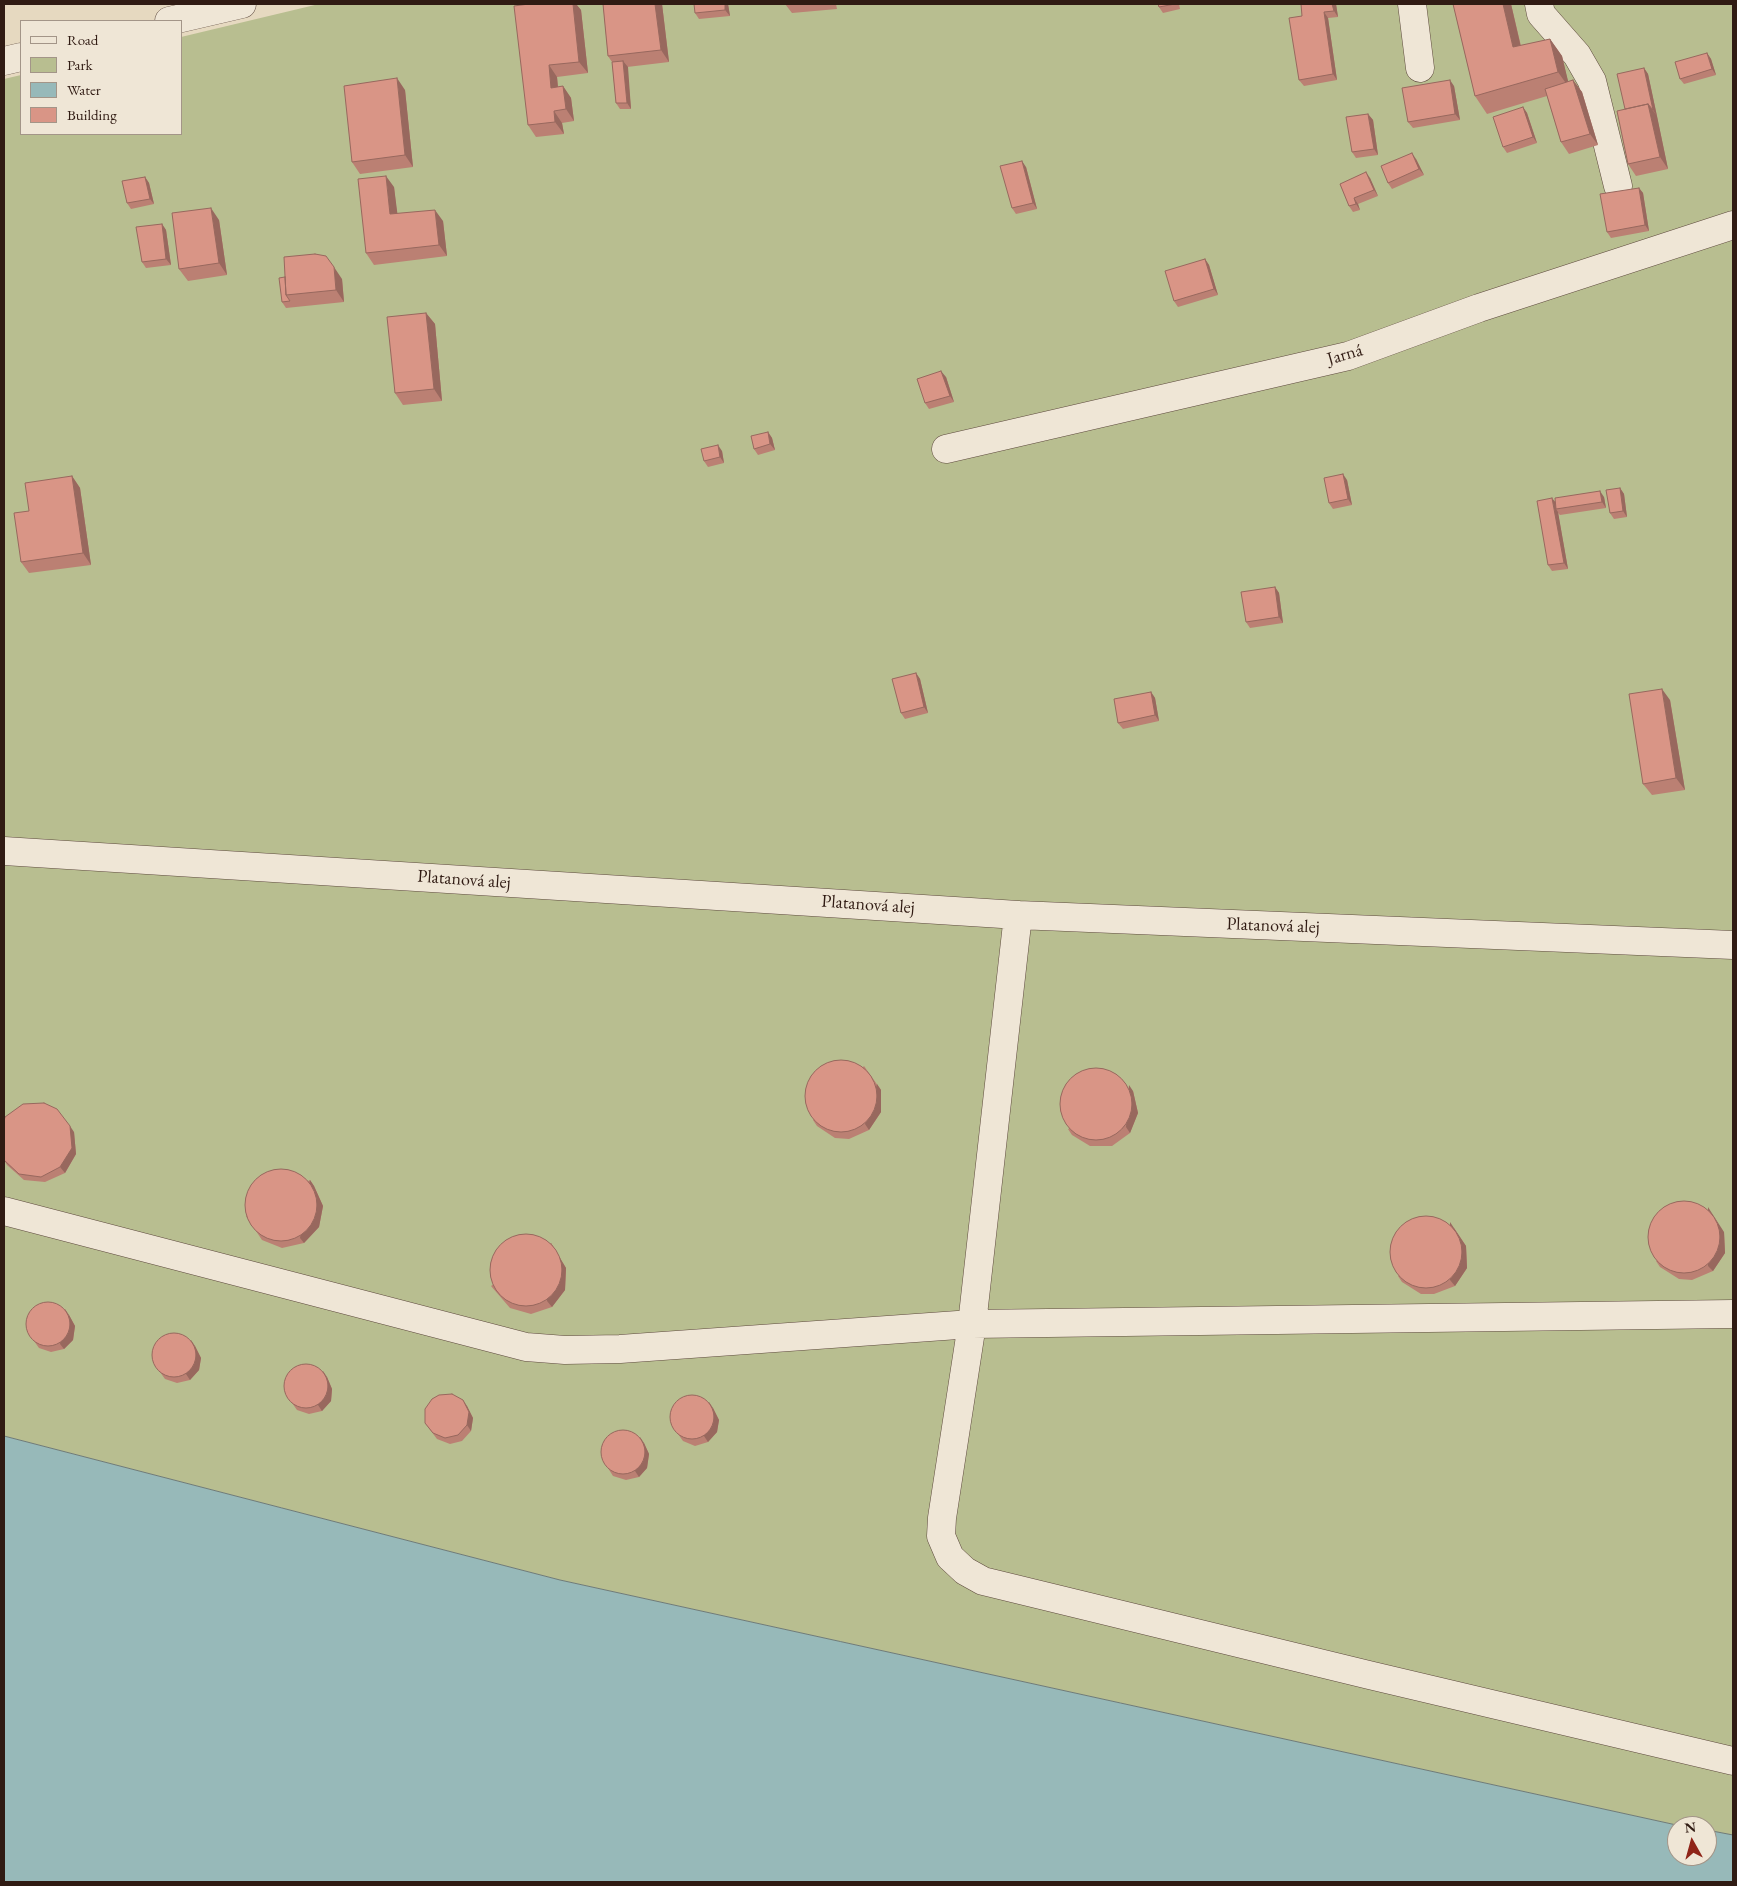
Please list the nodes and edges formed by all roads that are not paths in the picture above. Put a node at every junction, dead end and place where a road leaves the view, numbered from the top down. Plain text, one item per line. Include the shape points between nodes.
1 (242, 4) edge
2 (1412, 4) edge
3 (1539, 4) edge
4 (173, 20) edge
5 (20, 57) edge
6 (4, 61) edge
7 (1420, 68) dead end
8 (1618, 186) dead end
9 (1733, 225) edge
10 (946, 449) dead end
11 (4, 851) edge
12 (1018, 915) junction
13 (1733, 945) edge
14 (4, 1211) edge
15 (1733, 1314) edge
16 (972, 1324) junction
17 (1733, 1761) edge

1 - 4 street
2 - 7 street
3 - 8 street via 1541,14 1577,55 1592,81
5 - 6 street
9 - 10 street, Jarná via 1479,308 1348,356
11 - 12 street, Platanová alej
12 - 13 street, Platanová alej
12 - 16 street
14 - 16 street via 526,1347 620,1349
15 - 16 street
16 - 17 street via 941,1536 950,1557 965,1571 983,1581

